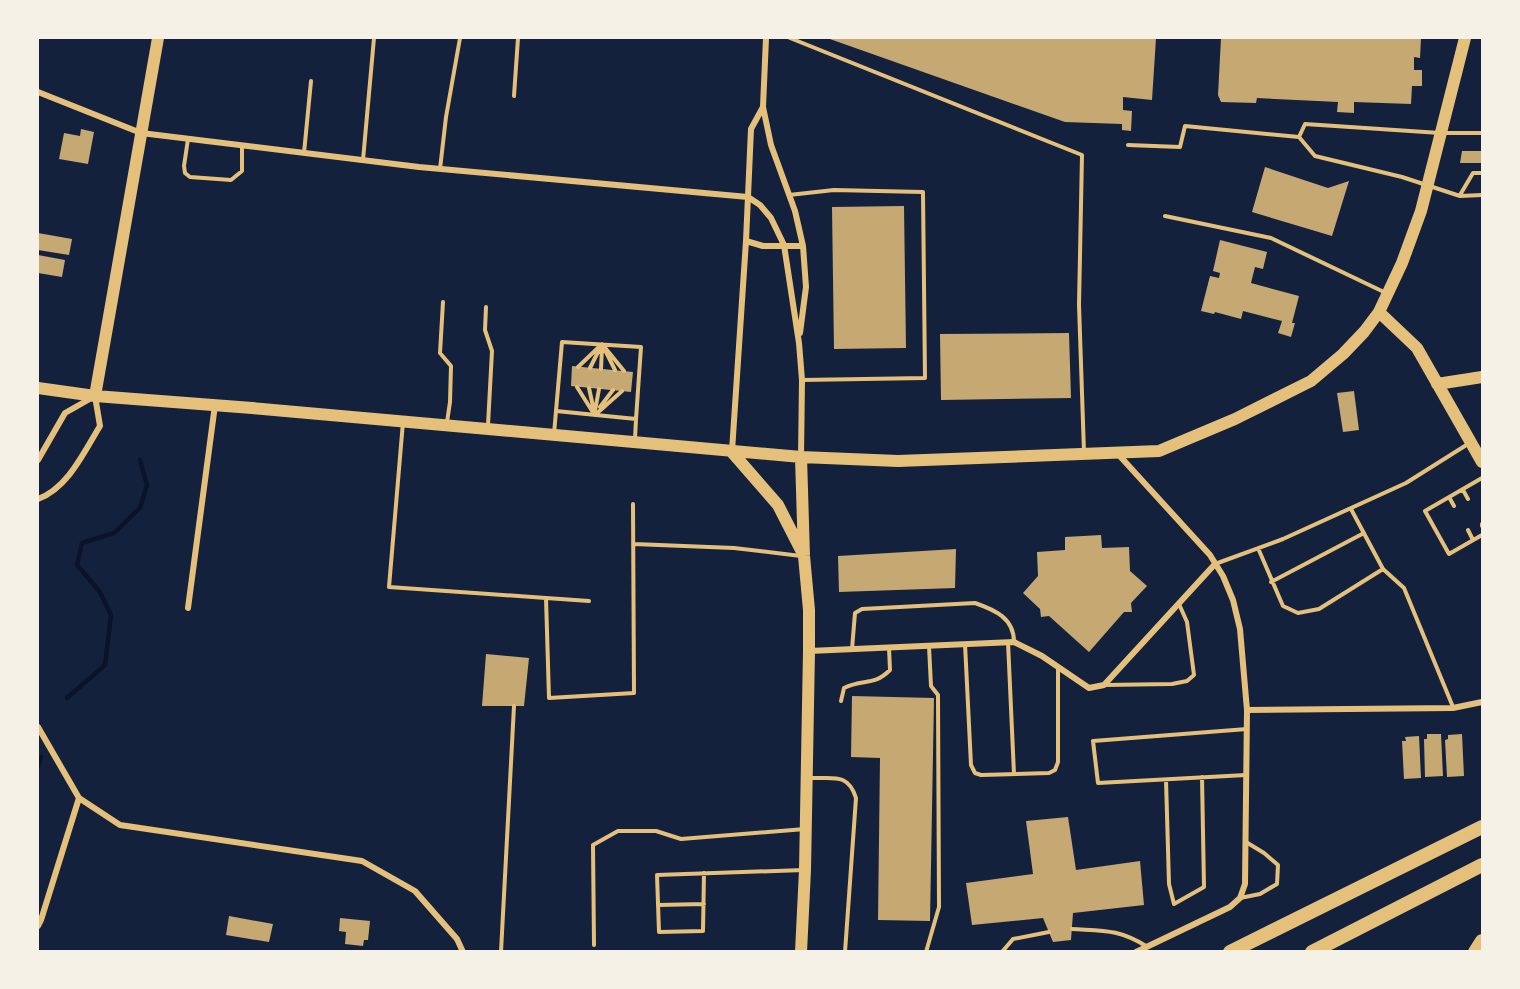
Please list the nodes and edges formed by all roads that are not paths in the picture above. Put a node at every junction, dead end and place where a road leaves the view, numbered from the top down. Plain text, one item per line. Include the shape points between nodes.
1 (158, 38) edge
2 (374, 38) edge
3 (460, 38) edge
4 (518, 38) edge
5 (766, 38) edge
6 (790, 38) edge
7 (1465, 38) edge
8 (312, 81) dead end
9 (38, 92) edge
10 (514, 96) dead end
11 (763, 107) junction
12 (1482, 132) edge
13 (141, 133) junction
14 (1440, 133) junction
15 (1299, 137) junction
16 (189, 139) junction
17 (1128, 145) dead end
18 (242, 146) junction
19 (304, 153) junction
20 (363, 160) junction
21 (440, 169) junction
22 (1482, 173) edge
23 (1428, 186) junction
24 (789, 195) junction
25 (1482, 195) edge
26 (1460, 196) junction
27 (748, 197) junction
28 (1165, 216) dead end
29 (746, 241) junction
30 (784, 245) junction
31 (803, 246) junction
32 (1389, 294) junction
33 (443, 302) dead end
34 (486, 307) dead end
35 (1379, 312) junction
36 (799, 342) junction
37 (602, 345) junction
38 (578, 367) dead end
39 (590, 368) dead end
40 (601, 369) dead end
41 (615, 370) dead end
42 (624, 371) dead end
43 (1482, 377) edge
44 (802, 380) junction
45 (1437, 384) junction
46 (577, 387) dead end
47 (38, 388) edge
48 (589, 388) dead end
49 (599, 389) dead end
50 (613, 390) dead end
51 (622, 391) dead end
52 (95, 396) junction
53 (215, 405) junction
54 (556, 411) junction
55 (594, 415) junction
56 (636, 416) junction
57 (404, 422) junction
58 (446, 426) junction
59 (488, 429) junction
60 (554, 435) junction
61 (1471, 442) junction
62 (635, 443) junction
63 (732, 451) junction
64 (1084, 452) junction
65 (1117, 452) junction
66 (801, 457) junction
67 (38, 460) edge
68 (1482, 462) edge
69 (1482, 478) edge
70 (1463, 489) junction
71 (1449, 497) junction
72 (38, 499) edge
73 (1468, 499) dead end
74 (633, 504) dead end
75 (1454, 506) dead end
76 (1351, 509) junction
77 (1468, 530) dead end
78 (1364, 533) junction
79 (1482, 535) edge
80 (1473, 540) junction
81 (634, 544) junction
82 (1258, 548) junction
83 (804, 556) junction
84 (1215, 564) junction
85 (1383, 569) junction
86 (1271, 582) junction
87 (546, 598) junction
88 (589, 601) dead end
89 (1179, 603) junction
90 (188, 608) dead end
91 (1011, 642) junction
92 (965, 644) junction
93 (929, 646) junction
94 (889, 648) junction
95 (852, 649) junction
96 (809, 651) junction
97 (1058, 667) junction
98 (1104, 685) junction
99 (842, 701) dead end
100 (1482, 702) edge
101 (514, 706) dead end
102 (1453, 708) junction
103 (1247, 710) junction
104 (38, 727) edge
105 (1247, 729) junction
106 (1014, 774) junction
107 (1246, 775) junction
108 (1202, 777) junction
109 (806, 778) junction
110 (1166, 779) junction
111 (79, 798) junction
112 (1482, 827) edge
113 (805, 829) junction
114 (1245, 842) junction
115 (1482, 865) edge
116 (805, 870) junction
117 (704, 873) junction
118 (1240, 898) junction
119 (704, 904) junction
120 (658, 906) junction
121 (38, 926) edge
122 (1072, 929) dead end
123 (1049, 932) dead end
124 (1482, 941) edge
125 (594, 945) dead end
126 (1147, 946) junction
127 (463, 951) edge
128 (501, 951) edge
129 (801, 951) edge
130 (845, 951) edge
131 (926, 951) edge
132 (1002, 951) edge
133 (1136, 951) edge
134 (1230, 951) edge
135 (1311, 951) edge
136 (1475, 951) edge

1 - 13 main road
2 - 20 lane
3 - 21 lane
4 - 10 lane
5 - 11 street
6 - 64 lane via 1082,154 1079,305
7 - 14 main road
8 - 19 lane
9 - 13 street
11 - 24 street via 771,145
11 - 27 street via 751,129
12 - 14 lane
13 - 16 street
13 - 52 main road
14 - 15 lane via 1305,124
14 - 23 main road
15 - 17 lane via 1185,126 1180,147
15 - 23 lane via 1315,156
16 - 18 street
16 - 18 lane via 184,166 190,177 231,180 242,171
18 - 19 street
19 - 20 street
20 - 21 street
21 - 27 street
22 - 26 lane via 1473,173
23 - 26 lane
23 - 32 main road
24 - 31 street
24 - 44 lane via 834,190 923,192 925,378
25 - 26 lane
27 - 29 street
27 - 30 street via 771,218
28 - 32 lane via 1271,238
29 - 30 street via 763,246
29 - 63 street
30 - 31 street
30 - 36 street
31 - 36 street via 806,287
32 - 35 main road
33 - 58 lane via 440,353 451,366
34 - 59 lane via 485,330 492,351
35 - 45 main road via 1417,348
35 - 65 main road via 1364,332 1311,381 1270,403 1159,451
36 - 44 street
37 - 38 lane
37 - 39 lane
37 - 40 lane
37 - 41 lane
37 - 42 lane
37 - 54 lane via 562,342
37 - 56 lane via 641,347
43 - 45 main road
44 - 66 street
45 - 61 main road
46 - 55 lane
47 - 52 main road
48 - 55 lane
49 - 55 lane
50 - 55 lane
51 - 55 lane
52 - 53 main road
52 - 67 street via 65,413
52 - 72 street via 100,426 72,471 47,496
53 - 57 main road
53 - 90 street
54 - 55 lane
54 - 60 lane
55 - 56 lane
56 - 62 lane
57 - 58 main road
57 - 87 lane via 389,587
58 - 59 main road
59 - 60 main road
60 - 62 main road
61 - 68 main road
61 - 76 lane via 1406,483
62 - 63 main road
63 - 66 main road
63 - 83 main road via 778,504
64 - 65 main road
64 - 66 main road via 898,461
65 - 84 street
66 - 83 main road
69 - 70 lane
70 - 71 lane
70 - 73 lane
71 - 75 lane
71 - 80 lane via 1425,511 1449,554
74 - 81 lane
76 - 78 lane
76 - 82 lane
77 - 80 lane
78 - 85 lane
78 - 86 lane
79 - 80 lane
81 - 83 lane via 734,548
81 - 87 lane via 634,693 549,699
82 - 84 lane
82 - 86 lane
83 - 96 main road
84 - 89 street
84 - 103 street via 1223,576 1240,629
85 - 86 lane via 1318,609 1298,613 1283,606
85 - 102 lane via 1404,588
87 - 88 lane
89 - 98 street
89 - 98 lane via 1187,622 1194,675 1172,684
91 - 92 street
91 - 95 lane via 1014,632 1009,621 975,603 862,609 855,613
91 - 97 street
91 - 106 lane
92 - 93 street
92 - 106 lane via 971,765 981,775
93 - 94 street
93 - 131 lane via 931,686 938,695 939,908
94 - 95 street
94 - 99 lane via 890,670 880,680 844,688
95 - 96 street
96 - 109 main road
97 - 98 street via 1089,688
97 - 106 lane via 1055,770
100 - 102 street
101 - 128 lane
102 - 103 street
103 - 105 street
104 - 111 street
105 - 107 street
105 - 110 lane via 1093,741 1098,783
107 - 108 lane
107 - 114 street
108 - 110 lane
108 - 110 lane via 1204,887 1173,904
109 - 113 main road
109 - 130 lane via 844,780 852,786 856,798
111 - 121 street
111 - 127 street via 120,825 362,861 415,891
112 - 134 highway
113 - 116 main road
113 - 125 lane via 681,839 656,831 618,831 593,845
114 - 118 street via 1245,884
114 - 118 lane via 1278,865 1277,884 1260,894
115 - 135 highway
116 - 117 lane
116 - 129 main road
117 - 119 lane
117 - 120 lane via 657,875
118 - 126 street via 1230,907
119 - 120 lane
119 - 120 lane via 704,931 659,932
122 - 126 lane via 1114,931
123 - 132 lane via 1013,939
124 - 136 highway
126 - 133 street

